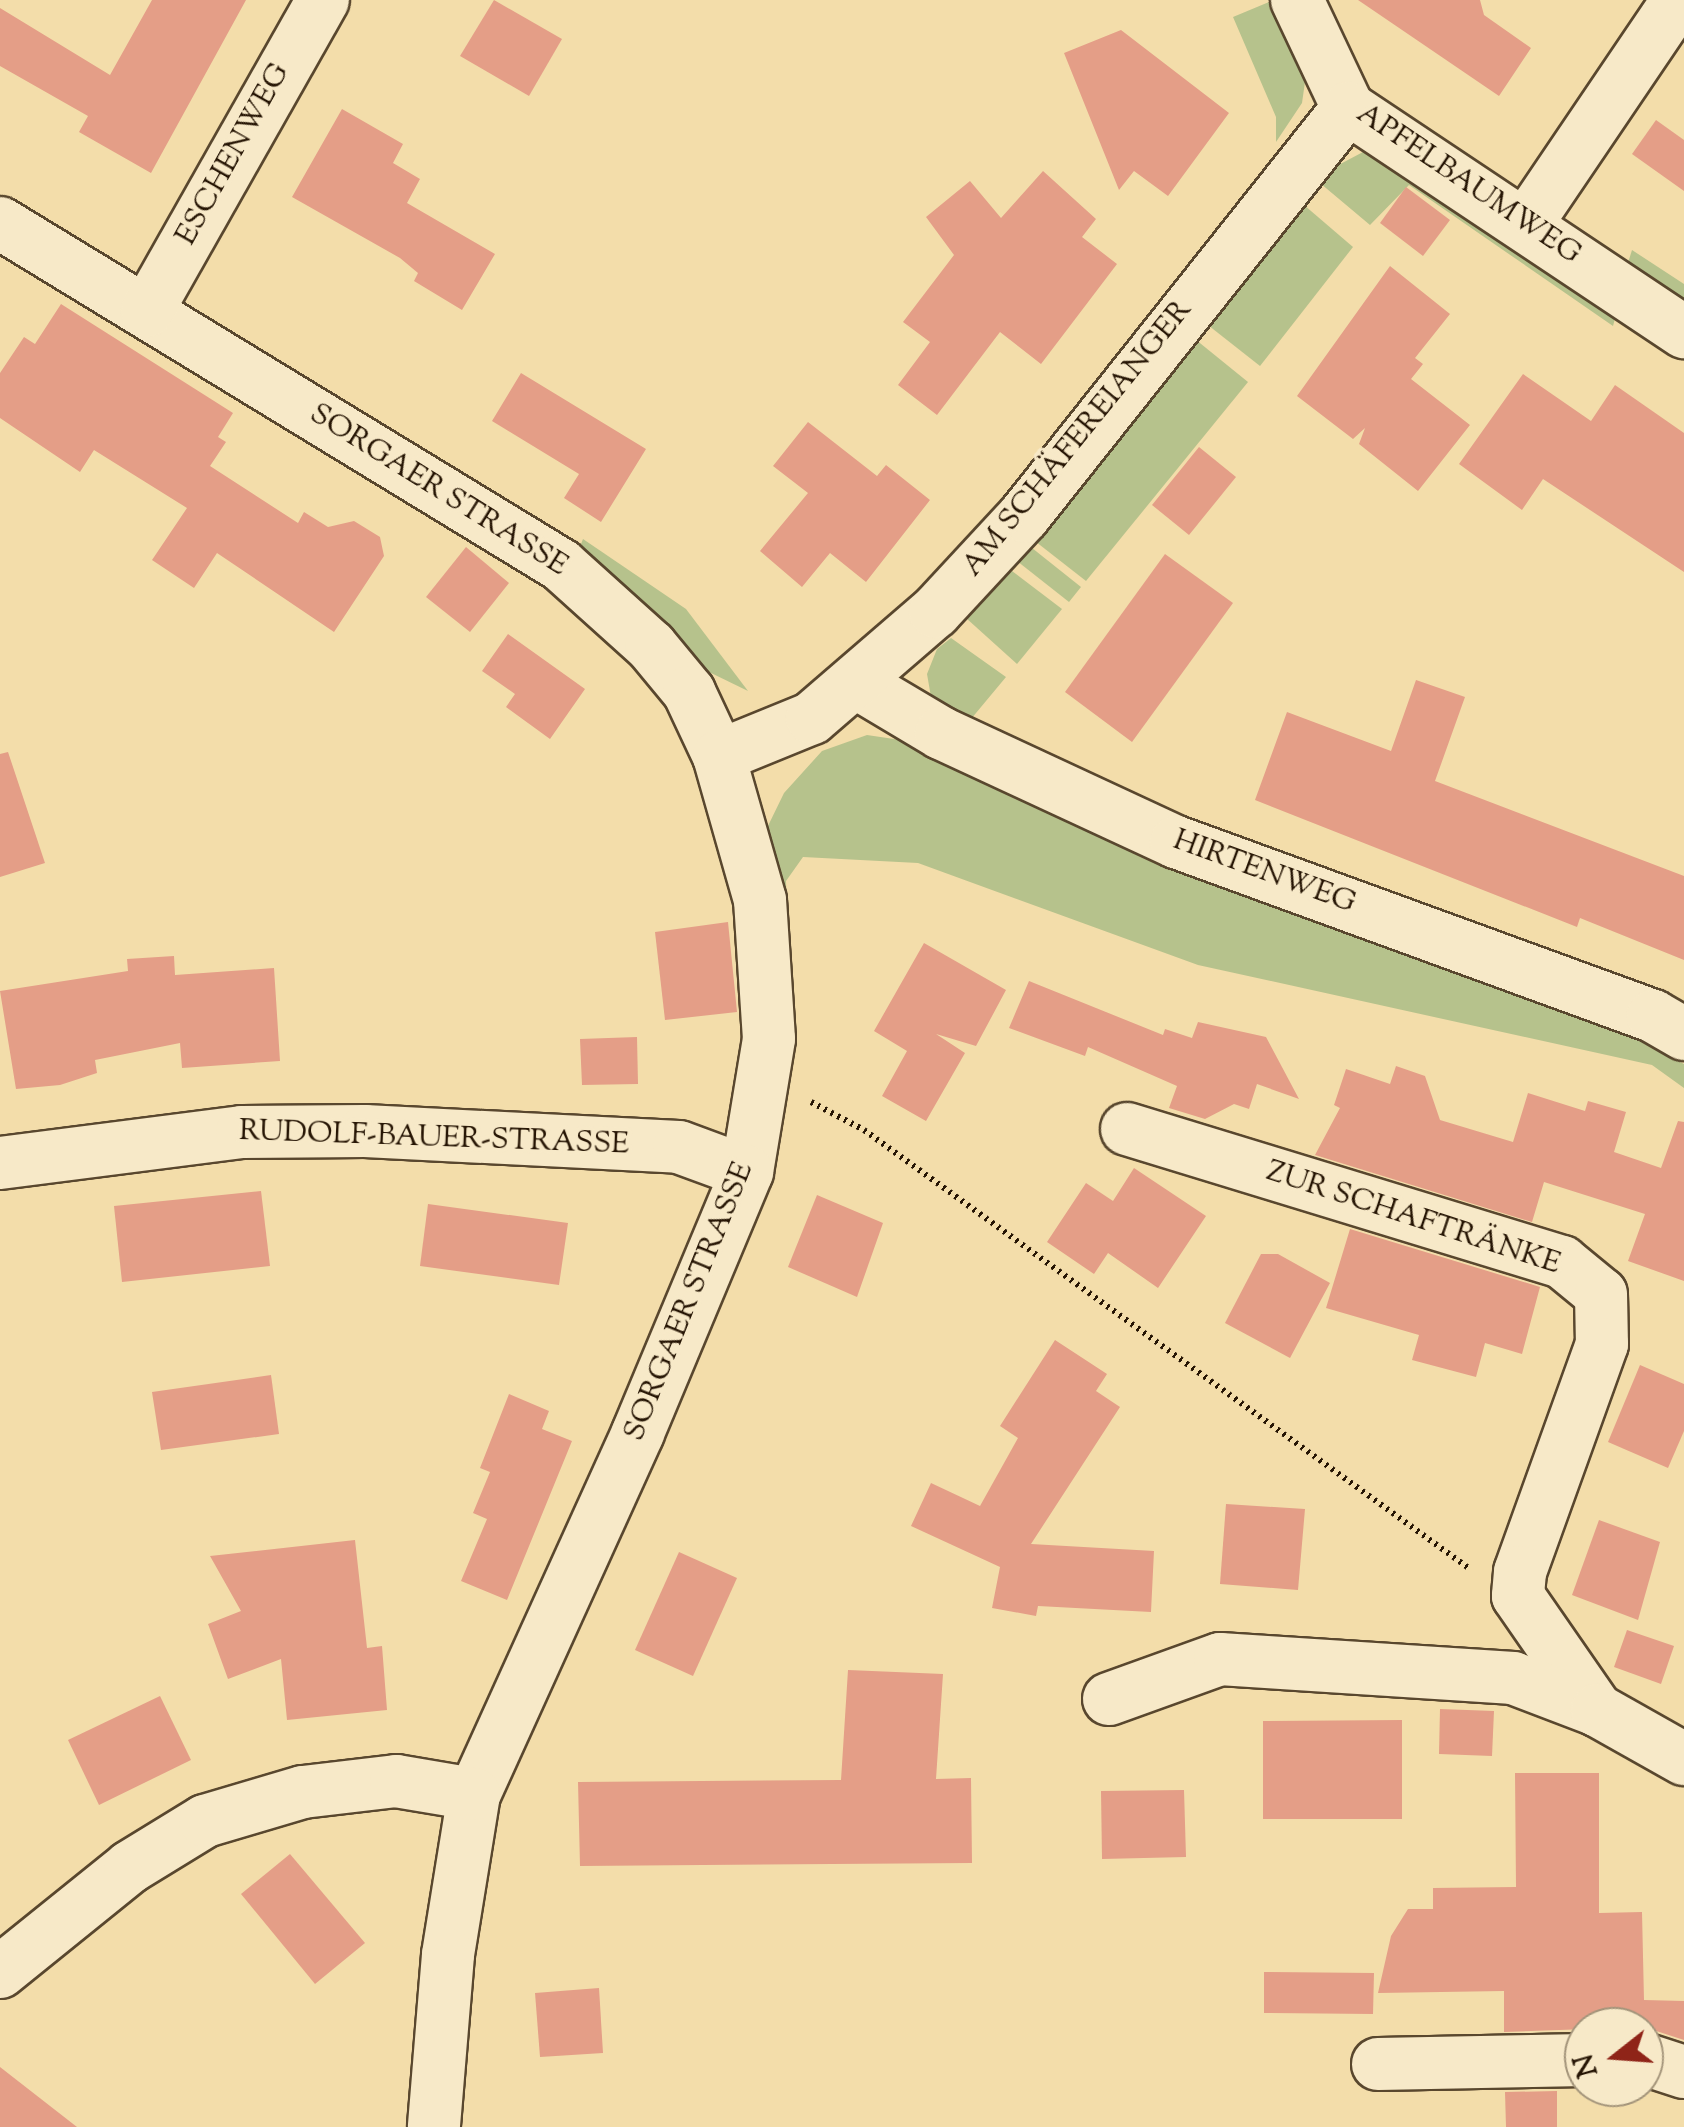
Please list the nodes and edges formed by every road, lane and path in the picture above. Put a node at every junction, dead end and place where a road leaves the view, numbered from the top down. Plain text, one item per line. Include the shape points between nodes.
1 (323, 0) edge
2 (1298, 0) edge
3 (1678, 0) edge
4 (1348, 108) junction
5 (1527, 222) junction
6 (0, 223) edge
7 (147, 311) junction
8 (1684, 332) edge
9 (856, 683) junction
10 (719, 756) junction
11 (1684, 1034) edge
12 (765, 1078) junction
13 (1127, 1129) dead end
14 (0, 1163) edge
15 (746, 1172) junction
16 (1518, 1596) junction
17 (1110, 1700) dead end
18 (1597, 1710) junction
19 (1684, 1759) edge
20 (474, 1794) junction
21 (0, 1972) edge
22 (1564, 2060) edge
23 (1378, 2064) dead end
24 (434, 2127) edge

1 - 7 street, ESCHENWEG
2 - 4 street, APFELBAUMWEG
3 - 5 street
4 - 5 street, APFELBAUMWEG
4 - 9 street, AM SCHÄFEREIANGER via 1024,516 935,612
5 - 8 street, APFELBAUMWEG
6 - 7 street, SORGAER STRASSE
7 - 10 street, SORGAER STRASSE via 561,565 680,680
9 - 10 street, AM SCHÄFEREIANGER via 812,718
9 - 11 street, HIRTENWEG via 942,733 1176,842 1653,1016
10 - 12 street, SORGAER STRASSE via 760,900 769,1038
12 - 15 street, SORGAER STRASSE
12 - 16 path via 864,1130 1500,1591
13 - 16 street, ZUR SCHAFTRÄNKE via 1562,1262 1601,1294 1602,1344 1520,1572
14 - 15 street, RUDOLF-BAUER-STRASSE via 242,1132 365,1131 679,1147
15 - 20 street, SORGAER STRASSE via 638,1433
16 - 18 street
17 - 18 street via 1220,1659 1513,1678
18 - 19 street
20 - 21 street via 396,1781 303,1792 205,1821 130,1868
20 - 24 street, SORGAER STRASSE via 448,1955
22 - 23 street

